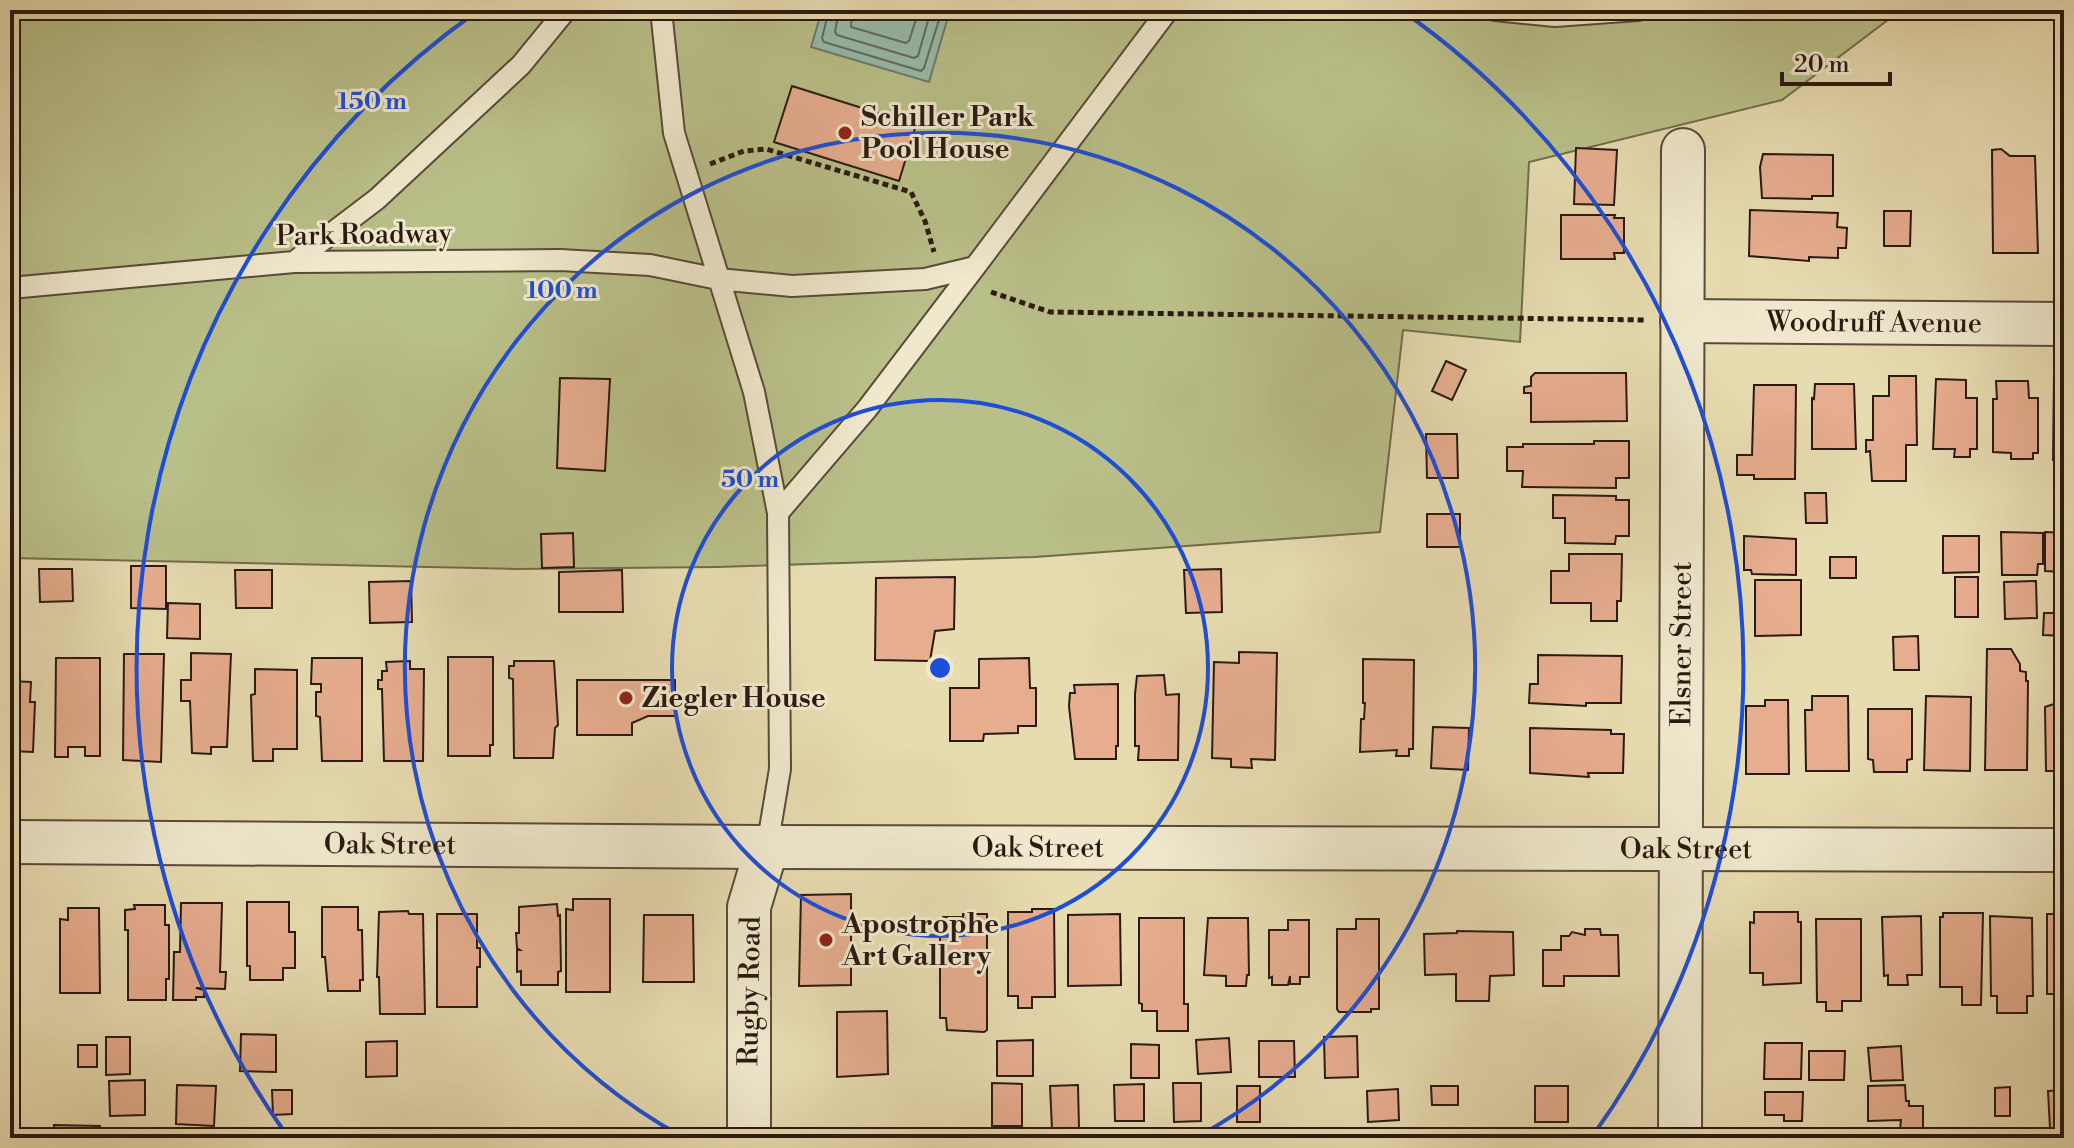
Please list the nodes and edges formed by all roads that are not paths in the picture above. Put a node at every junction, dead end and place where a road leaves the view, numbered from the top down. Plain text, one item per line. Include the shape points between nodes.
1 (566, 10) edge
2 (661, 10) edge
3 (1168, 10) edge
4 (1495, 10) edge
5 (1638, 10) edge
6 (1683, 150) dead end
7 (294, 262) junction
8 (969, 275) junction
9 (718, 279) junction
10 (10, 288) edge
11 (1682, 321) junction
12 (2064, 324) edge
13 (778, 513) junction
14 (10, 842) edge
15 (767, 847) junction
16 (1680, 849) junction
17 (2064, 850) edge
18 (749, 1138) edge
19 (1680, 1138) edge

1 - 7 lane via 510,76 377,199
2 - 9 lane via 674,133
3 - 8 lane
4 - 5 lane via 1555,16
6 - 11 street, Elsner Street
7 - 9 lane, Park Roadway via 560,260 650,265
7 - 10 lane, Park Roadway
8 - 9 lane, Park Roadway via 792,286
8 - 13 lane via 867,409
9 - 13 lane via 754,392
11 - 12 street, Woodruff Avenue
11 - 16 street, Elsner Street
13 - 15 lane via 780,769
14 - 15 street, Oak Street
15 - 16 street, Oak Street
15 - 18 street, Rugby Road via 749,907
16 - 17 street, Oak Street
16 - 19 street, Elsner Street

